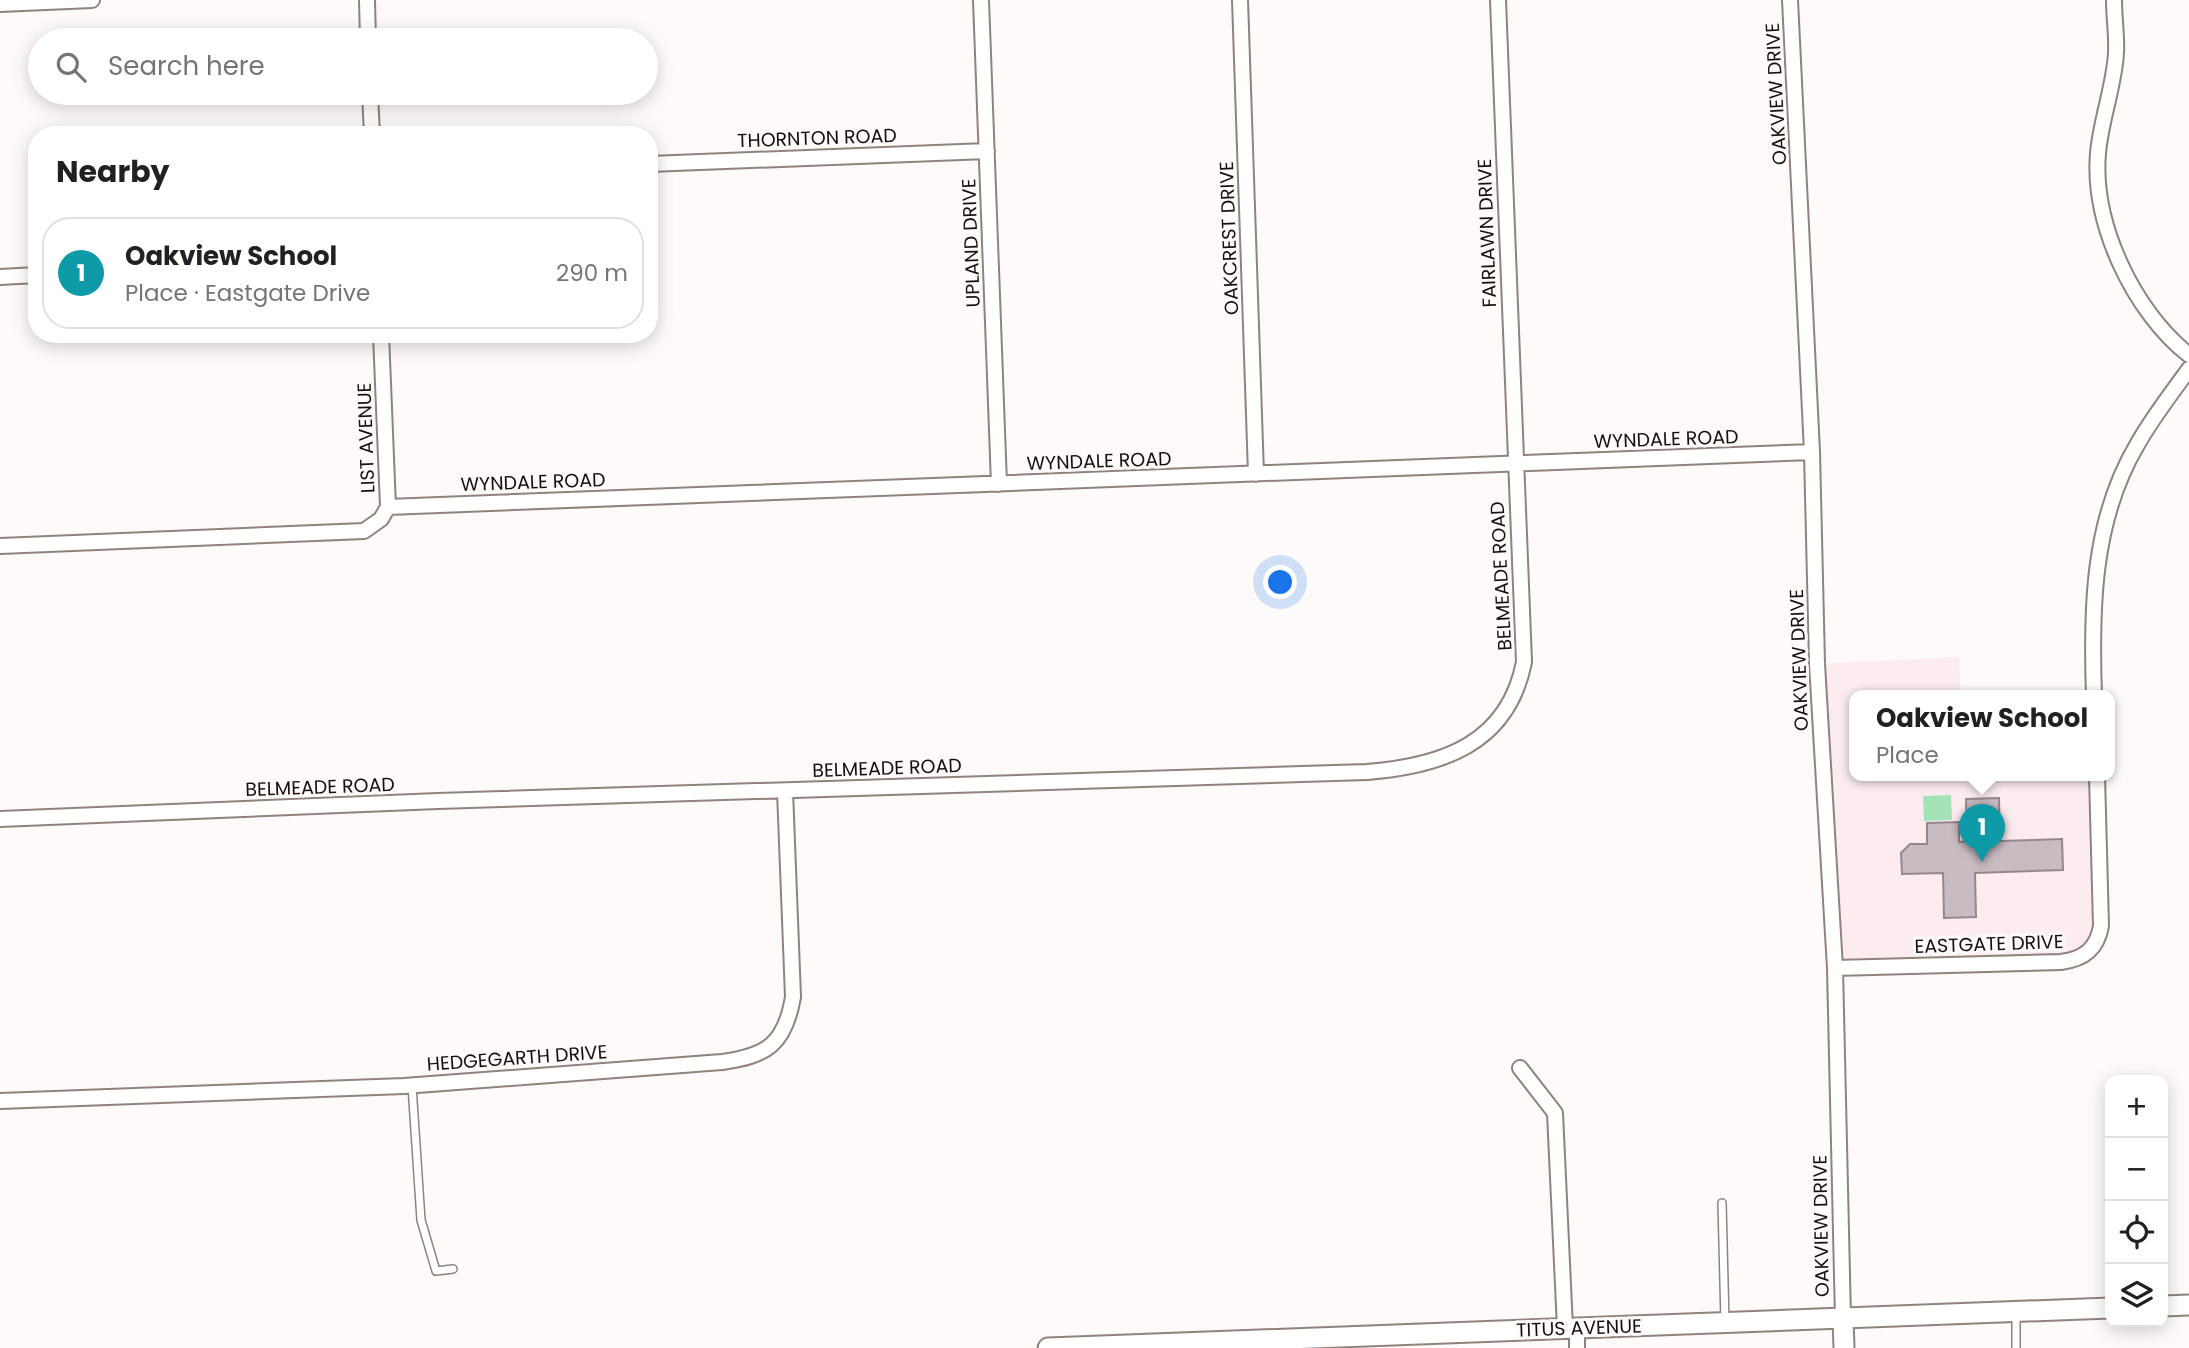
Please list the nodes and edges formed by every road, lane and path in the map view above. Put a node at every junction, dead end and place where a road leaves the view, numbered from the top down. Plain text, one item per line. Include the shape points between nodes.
1 (92, 0) edge
2 (367, 0) edge
3 (981, 0) edge
4 (1240, 0) edge
5 (1498, 0) edge
6 (1790, 0) edge
7 (2114, 0) edge
8 (0, 4) edge
9 (368, 28) edge
10 (371, 105) edge
11 (372, 126) edge
12 (987, 151) junction
13 (658, 164) edge
14 (28, 275) edge
15 (0, 277) edge
16 (381, 343) edge
17 (2189, 355) edge
18 (2189, 369) edge
19 (1812, 452) junction
20 (1515, 465) junction
21 (1256, 474) junction
22 (999, 484) junction
23 (388, 507) junction
24 (0, 546) edge
25 (2094, 690) edge
26 (2097, 781) edge
27 (785, 790) junction
28 (0, 819) edge
29 (1835, 968) junction
30 (1520, 1068) dead end
31 (412, 1086) junction
32 (0, 1101) edge
33 (1722, 1203) dead end
34 (453, 1269) dead end
35 (2189, 1304) edge
36 (2168, 1306) edge
37 (2105, 1308) edge
38 (2016, 1312) junction
39 (1843, 1319) junction
40 (1725, 1323) junction
41 (1571, 1328) junction
42 (1318, 1343) edge
43 (1048, 1348) edge
44 (1577, 1348) edge
45 (1844, 1348) edge
46 (2017, 1348) edge

1 - 8 street
2 - 9 street
3 - 12 street, UPLAND DRIVE
4 - 21 street, OAKCREST DRIVE
5 - 20 street, FAIRLAWN DRIVE
6 - 19 street, OAKVIEW DRIVE
7 - 17 street via 2116,54 2098,153 2103,207 2131,286 2164,333
10 - 11 street
12 - 13 street, THORNTON ROAD
12 - 22 street, UPLAND DRIVE
14 - 15 street
16 - 23 street, LIST AVENUE
18 - 25 street via 2136,446 2111,505 2094,596
19 - 20 street, WYNDALE ROAD
19 - 29 street, OAKVIEW DRIVE via 1817,664
20 - 21 street, WYNDALE ROAD
20 - 27 street, BELMEADE ROAD via 1525,643 1521,679 1502,717 1485,735 1456,752 1424,764 1367,772
21 - 22 street, WYNDALE ROAD
22 - 23 street, WYNDALE ROAD
23 - 24 street, LIST AVENUE via 364,531
26 - 29 street, EASTGATE DRIVE via 2101,926 2096,944 2082,957
27 - 28 street, BELMEADE ROAD
27 - 31 street, HEDGEGARTH DRIVE via 793,997 784,1030 763,1052 722,1062
29 - 39 street, OAKVIEW DRIVE
30 - 41 street via 1555,1113
31 - 32 street, HEDGEGARTH DRIVE
31 - 34 lane via 421,1220 436,1271
33 - 40 lane
35 - 36 main road
37 - 38 main road, TITUS AVENUE
38 - 39 main road, TITUS AVENUE
38 - 46 lane
39 - 40 main road, TITUS AVENUE
39 - 45 main road
40 - 41 main road, TITUS AVENUE
41 - 42 main road, TITUS AVENUE
41 - 44 street
42 - 43 main road, TITUS AVENUE

